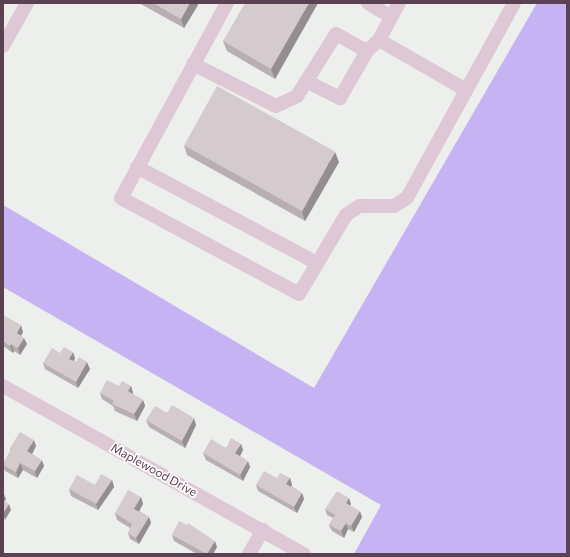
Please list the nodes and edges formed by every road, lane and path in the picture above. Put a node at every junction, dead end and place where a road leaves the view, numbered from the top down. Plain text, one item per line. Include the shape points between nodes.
1 (27, 3) edge
2 (227, 3) edge
3 (368, 3) edge
4 (399, 3) edge
5 (514, 3) edge
6 (391, 17) junction
7 (379, 40) junction
8 (3, 46) edge
9 (367, 51) junction
10 (193, 64) junction
11 (308, 82) junction
12 (466, 90) junction
13 (137, 167) junction
14 (317, 263) junction
15 (5, 391) edge
16 (263, 530) junction
17 (249, 554) edge
18 (304, 554) edge

1 - 8 street
2 - 10 street
3 - 6 street
4 - 6 street
5 - 12 street
6 - 7 street
7 - 9 street
7 - 12 street
9 - 11 street via 340,98
9 - 11 street via 336,34
10 - 11 street via 276,106 297,96
10 - 13 street
12 - 14 street via 407,198 394,206 360,206 346,215
13 - 14 street
13 - 14 street via 122,198 299,294
15 - 16 street, Maplewood Drive
16 - 17 street
16 - 18 street, Maplewood Drive

